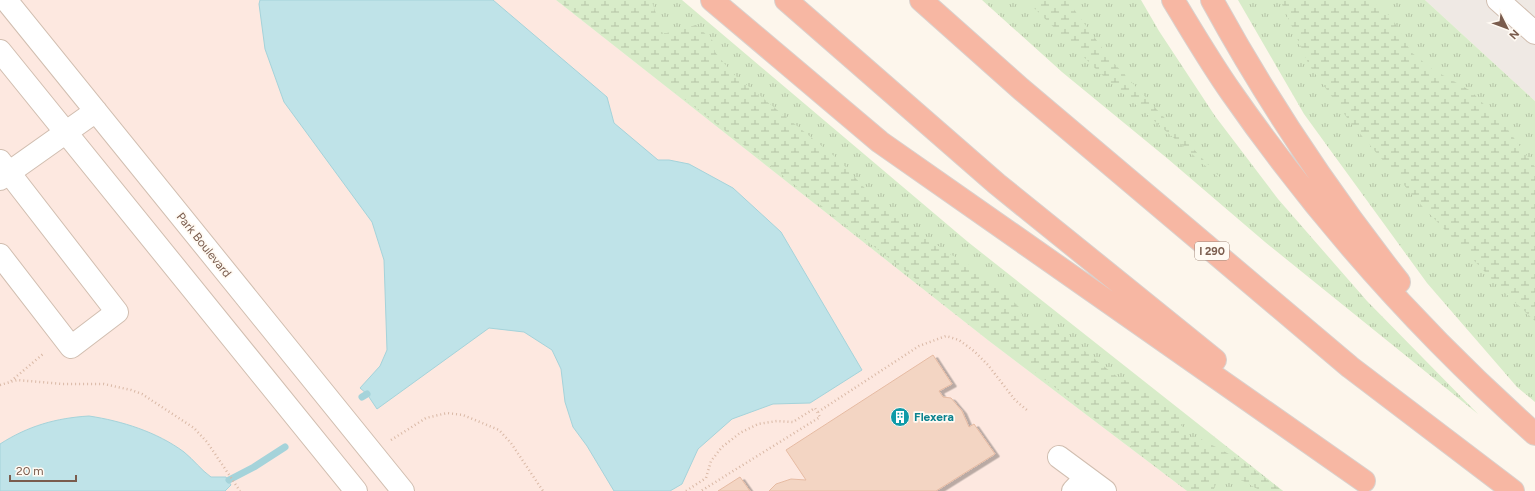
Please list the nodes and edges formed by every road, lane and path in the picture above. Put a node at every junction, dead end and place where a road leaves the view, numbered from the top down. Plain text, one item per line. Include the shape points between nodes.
1 (6, 0) edge
2 (712, 0) edge
3 (786, 0) edge
4 (921, 0) edge
5 (1173, 0) edge
6 (1212, 0) edge
7 (1498, 0) edge
8 (1535, 33) edge
9 (0, 51) edge
10 (96, 111) junction
11 (66, 133) junction
12 (3, 170) edge
13 (0, 255) edge
14 (43, 354) dead end
15 (11, 381) junction
16 (0, 385) edge
17 (1483, 388) junction
18 (1028, 411) dead end
19 (818, 412) junction
20 (1535, 434) edge
21 (372, 453) junction
22 (1059, 457) dead end
23 (1080, 484) edge
24 (1370, 486) edge
25 (240, 491) edge
26 (356, 491) edge
27 (403, 491) edge
28 (543, 491) edge
29 (686, 491) edge
30 (701, 491) edge
31 (1105, 491) edge
32 (1512, 491) edge

1 - 10 street, Park Boulevard
2 - 24 highway via 880,142
3 - 24 highway via 997,184
4 - 32 highway, I 290 via 1021,89 1350,367
5 - 17 highway via 1230,91 1340,235 1390,292
6 - 17 highway via 1246,62 1317,172
7 - 8 street
9 - 11 street
10 - 11 street
10 - 21 street, Park Boulevard
11 - 12 street
11 - 26 street
12 - 13 street via 117,312 71,347
14 - 15 path
15 - 16 path
15 - 25 path via 104,384 131,390 153,400 194,428 207,442
17 - 20 highway
18 - 19 path via 1015,400 974,351 959,340 946,336 919,346
19 - 29 path via 815,408 793,422 758,424 740,433 722,447 711,462 706,478
19 - 30 path via 820,417
21 - 27 street, Park Boulevard
21 - 28 path via 426,418 447,413 463,415 499,430 511,443
22 - 23 street
23 - 31 street

